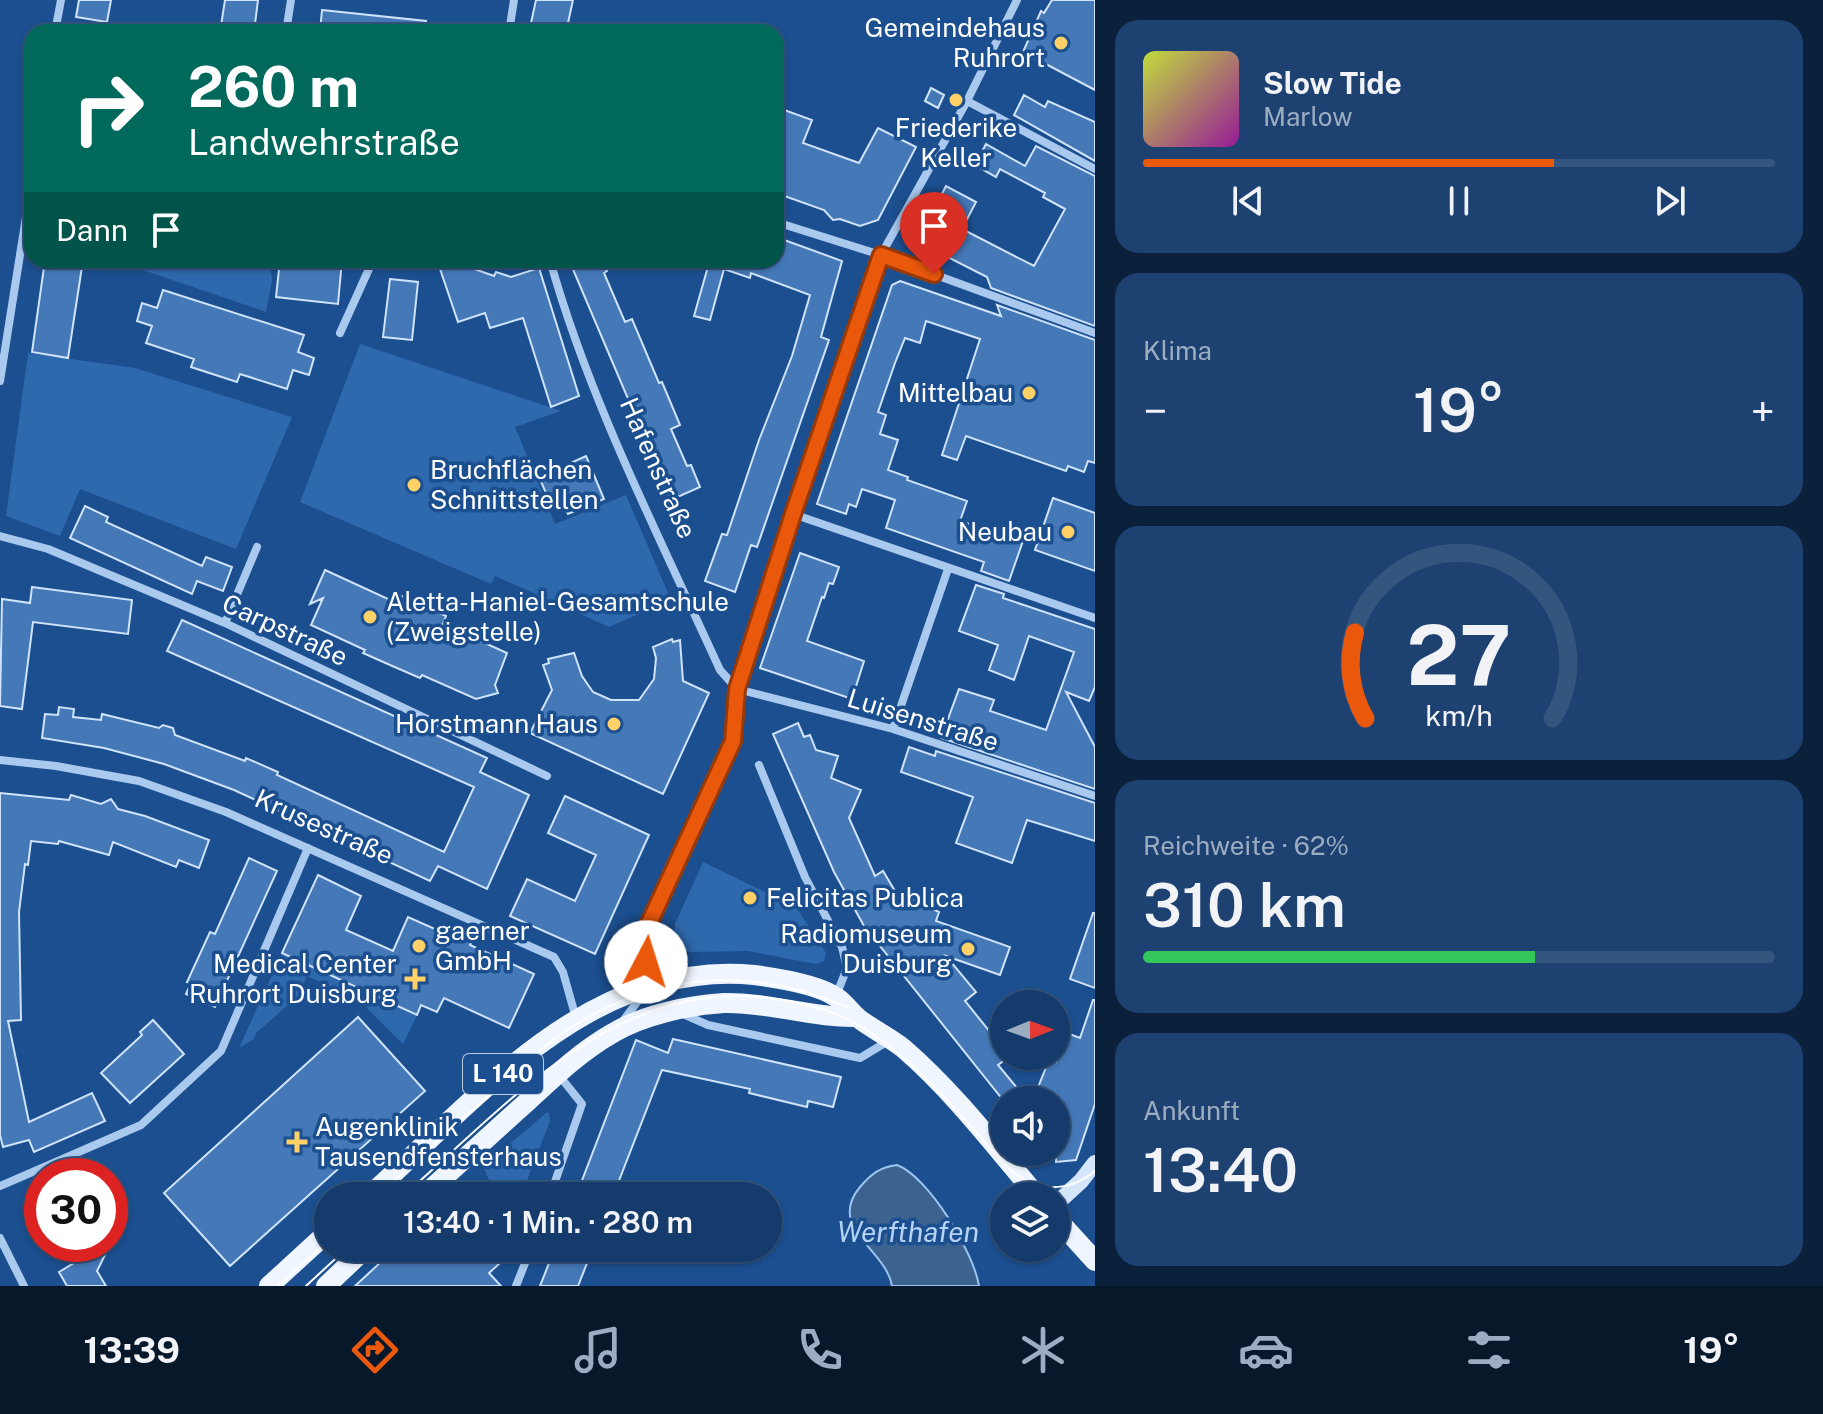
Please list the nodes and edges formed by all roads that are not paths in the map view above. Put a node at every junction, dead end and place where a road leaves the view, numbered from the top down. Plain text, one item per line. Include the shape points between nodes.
1 (61, 0) edge
2 (291, 0) edge
3 (514, 0) edge
4 (1017, 0) edge
5 (56, 24) edge
6 (287, 24) edge
7 (510, 24) edge
8 (967, 101) junction
9 (1095, 169) edge
10 (784, 225) edge
11 (24, 230) edge
12 (881, 255) junction
13 (369, 268) edge
14 (552, 268) edge
15 (340, 333) dead end
16 (1095, 333) edge
17 (0, 381) edge
18 (793, 514) junction
19 (0, 536) edge
20 (257, 547) dead end
21 (948, 569) junction
22 (1095, 618) edge
23 (225, 623) junction
24 (737, 689) junction
25 (893, 729) junction
26 (0, 760) edge
27 (759, 765) dead end
28 (547, 776) dead end
29 (1095, 796) edge
30 (308, 848) junction
31 (648, 986) junction
32 (836, 996) junction
33 (674, 1010) junction
34 (857, 1017) junction
35 (576, 1019) junction
36 (615, 1031) junction
37 (891, 1039) junction
38 (558, 1074) junction
39 (1095, 1163) edge
40 (384, 1182) edge
41 (438, 1182) edge
42 (555, 1182) edge
43 (1025, 1182) edge
44 (0, 1186) edge
45 (1070, 1193) edge
46 (1070, 1233) edge
47 (0, 1238) edge
48 (314, 1245) edge
49 (1095, 1261) edge
50 (351, 1262) edge
51 (525, 1262) edge
52 (24, 1286) edge
53 (269, 1286) edge
54 (326, 1286) edge
55 (516, 1286) edge

1 - 5 street
2 - 6 street
3 - 7 street
4 - 8 street
8 - 9 street
8 - 12 street
10 - 12 street
11 - 17 street
12 - 16 street
12 - 18 street
13 - 15 street
14 - 24 street, Hafenstraße via 613,434 720,670
18 - 21 street
18 - 24 street
19 - 23 street, Carpstraße via 48,549
20 - 23 street
21 - 22 street
21 - 25 street
23 - 28 street, Carpstraße
24 - 25 street, Luisenstraße
24 - 31 street via 733,741 645,932
25 - 29 street, Luisenstraße
26 - 30 street, Krusestraße via 139,781
27 - 32 street via 805,877 842,947 847,968
30 - 35 street, Krusestraße via 554,957
30 - 44 street via 221,1051 141,1125
31 - 32 main road, L 140 via 740,974
31 - 33 street
31 - 35 main road, L 140
31 - 36 street
32 - 34 main road, L 140
33 - 34 main road, L 140 via 752,1004
33 - 36 main road, L 140
33 - 37 street via 708,1025 860,1058
34 - 37 main road, L 140
35 - 40 main road, L 140 via 528,1052
36 - 38 main road, L 140
37 - 43 main road, L 140
38 - 41 main road, L 140
38 - 42 street via 582,1104
39 - 45 street
46 - 49 main road
47 - 52 street
48 - 53 main road
50 - 54 main road
51 - 55 street

